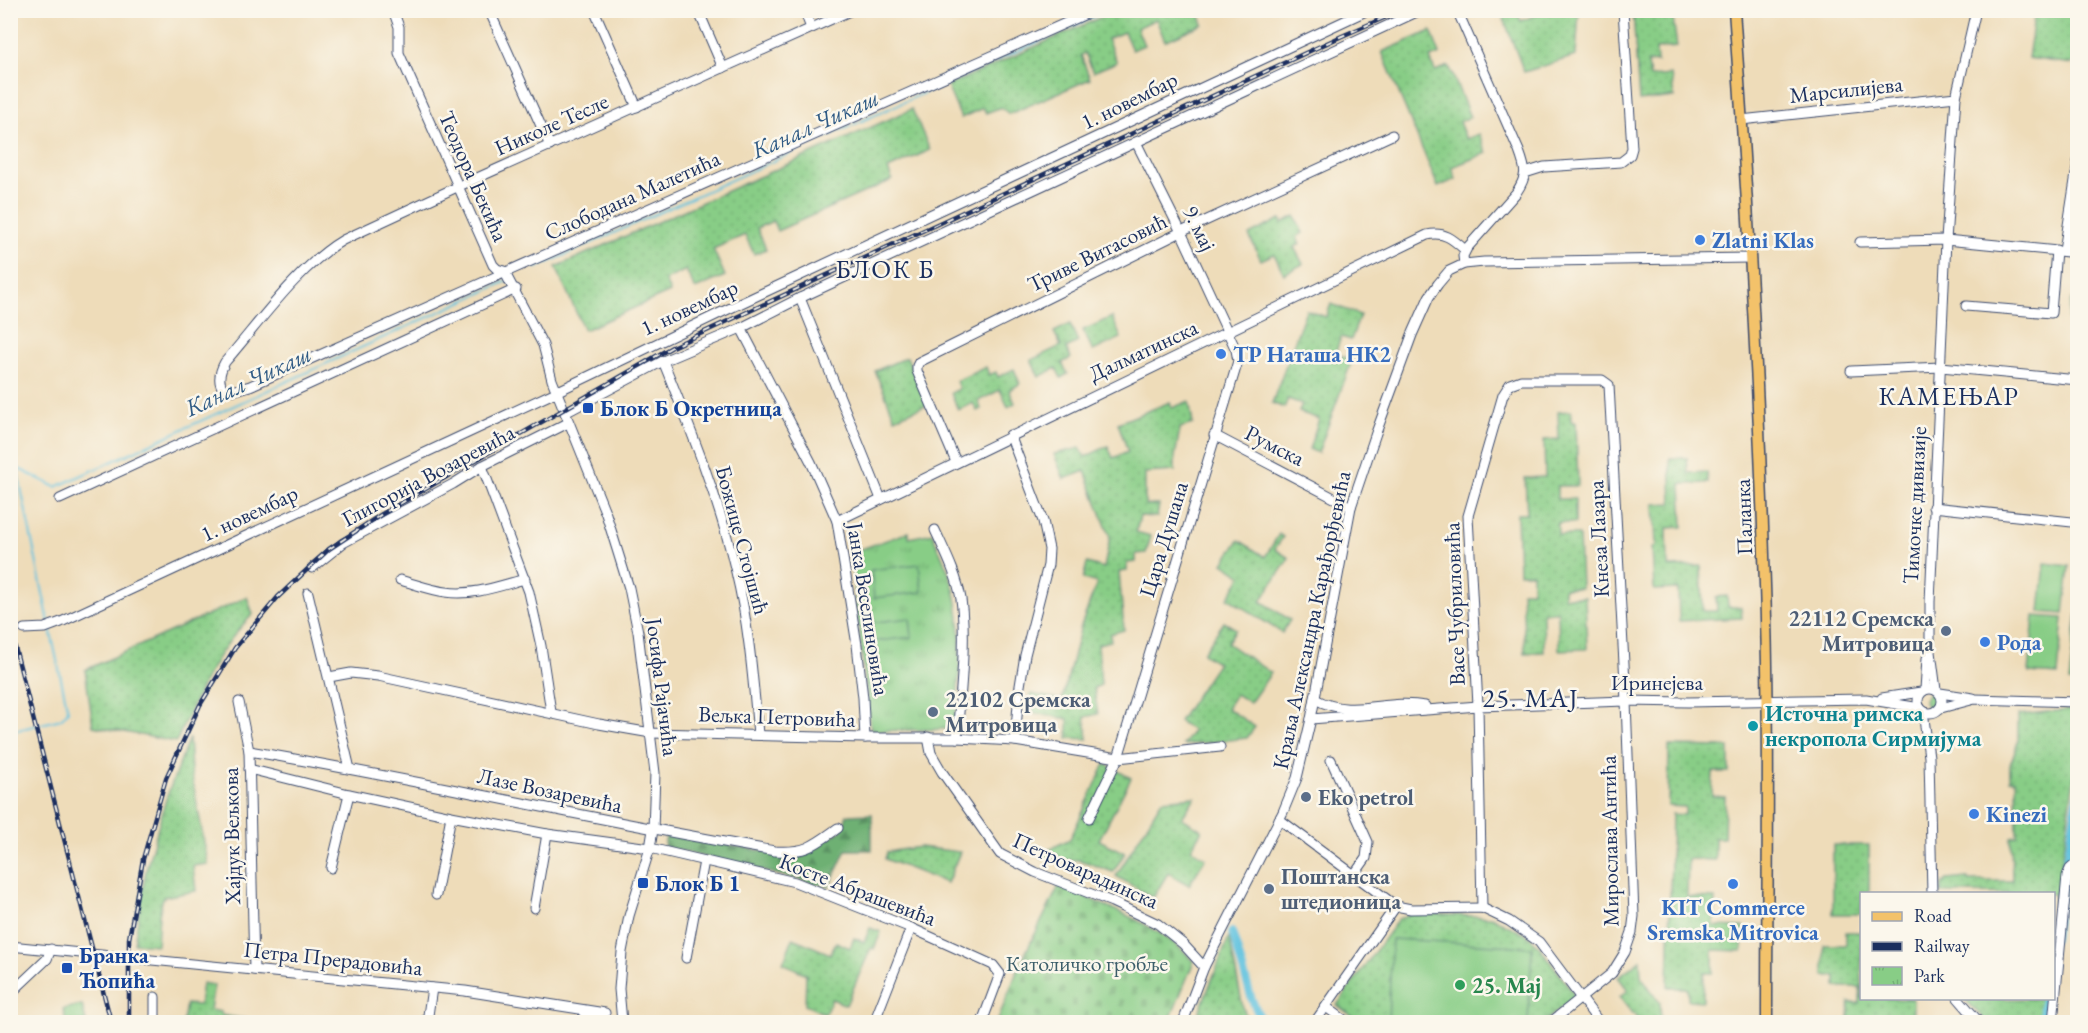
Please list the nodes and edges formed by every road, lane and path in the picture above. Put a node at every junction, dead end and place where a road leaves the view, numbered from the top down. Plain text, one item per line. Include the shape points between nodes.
1 (393, 10) edge
2 (489, 10) edge
3 (594, 10) edge
4 (698, 10) edge
5 (804, 10) edge
6 (852, 10) edge
7 (1095, 10) edge
8 (1368, 10) edge
9 (1421, 10) edge
10 (1457, 10) edge
11 (1623, 10) edge
12 (1734, 10) edge
13 (1976, 10) edge
14 (812, 28) junction
15 (723, 68) junction
16 (1956, 97) junction
17 (637, 107) junction
18 (1741, 120) junction
19 (1392, 135) dead end
20 (1136, 142) junction
21 (550, 146) junction
22 (2078, 161) edge
23 (1525, 173) junction
24 (2077, 179) edge
25 (457, 187) junction
26 (1181, 232) junction
27 (1946, 240) junction
28 (1860, 242) dead end
29 (1465, 250) junction
30 (2060, 250) junction
31 (2078, 253) edge
32 (1750, 258) junction
33 (1464, 264) junction
34 (506, 273) junction
35 (515, 288) junction
36 (800, 298) junction
37 (1966, 306) dead end
38 (741, 328) junction
39 (1227, 332) junction
40 (663, 361) junction
41 (1941, 368) junction
42 (1851, 371) dead end
43 (1602, 380) joint
44 (2078, 380) edge
45 (220, 382) joint
46 (556, 392) junction
47 (565, 413) junction
48 (568, 423) junction
49 (1010, 435) junction
50 (1214, 435) junction
51 (956, 462) junction
52 (482, 466) junction
53 (60, 499) dead end
54 (881, 499) junction
55 (1351, 507) junction
56 (1933, 507) junction
57 (837, 520) junction
58 (2072, 522) dead end
59 (935, 530) dead end
60 (312, 568) dead end
61 (525, 579) junction
62 (400, 580) dead end
63 (308, 594) dead end
64 (24, 629) dead end
65 (1930, 644) junction
66 (329, 677) junction
67 (1923, 691) junction
68 (1938, 691) junction
69 (1315, 699) junction
70 (1975, 699) junction
71 (1767, 700) junction
72 (1874, 700) junction
73 (1626, 701) junction
74 (239, 702) dead end
75 (2078, 702) edge
76 (1478, 706) junction
77 (1439, 709) junction
78 (1921, 709) junction
79 (1940, 709) junction
80 (551, 712) junction
81 (1311, 719) junction
82 (651, 733) junction
83 (758, 735) junction
84 (928, 737) junction
85 (866, 738) junction
86 (957, 738) junction
87 (1015, 741) junction
88 (1220, 747) dead end
89 (249, 752) junction
90 (1929, 756) junction
91 (1118, 758) junction
92 (1331, 760) dead end
93 (249, 769) junction
94 (350, 769) junction
95 (349, 794) junction
96 (451, 816) junction
97 (1089, 818) dead end
98 (1279, 819) junction
99 (838, 828) dead end
100 (653, 830) junction
101 (547, 834) junction
102 (650, 848) junction
103 (704, 861) junction
104 (2078, 862) edge
105 (331, 868) dead end
106 (1354, 874) junction
107 (1932, 892) edge
108 (436, 895) dead end
109 (1396, 906) junction
110 (534, 908) dead end
111 (1482, 908) junction
112 (911, 928) junction
113 (10, 946) edge
114 (51, 949) junction
115 (686, 958) dead end
116 (1204, 967) junction
117 (254, 970) junction
118 (620, 975) junction
119 (432, 988) junction
120 (10, 994) edge
121 (155, 997) dead end
122 (1582, 998) junction
123 (1959, 1000) edge
124 (1326, 1007) junction
125 (605, 1017) edge
126 (623, 1020) edge
127 (875, 1020) dead end
128 (154, 1023) edge
129 (427, 1023) edge
130 (982, 1023) edge
131 (1183, 1023) edge
132 (1315, 1023) edge
133 (1347, 1023) edge
134 (1551, 1023) edge
135 (1599, 1023) edge
136 (1767, 1023) edge
137 (1979, 1023) edge
138 (2053, 1023) edge

1 - 25 street, Теодора Бекића via 399,27 399,53
2 - 21 street
3 - 17 street
4 - 15 street
5 - 14 street
6 - 14 street, Николе Тесле
7 - 34 street, Слободана Малетића
8 - 46 street, 1. новембар
9 - 20 street, 1. новембар
10 - 23 street
11 - 23 street via 1630,155 1621,162 1544,167
12 - 18 main road, Паланка
13 - 16 street
14 - 15 street, Николе Тесле
15 - 17 street, Николе Тесле
16 - 18 street, Марсилијева
16 - 27 street
17 - 21 street, Николе Тесле
18 - 32 main road, Паланка
19 - 26 street, Триве Витасовић
20 - 26 street, 9. мај
20 - 36 street, 1. новембар
21 - 25 street, Николе Тесле
22 - 24 street
23 - 29 street via 1516,193
24 - 30 street
25 - 34 street, Теодора Бекића via 493,265
25 - 45 street, Николе Тесле via 325,250 225,362
26 - 39 street, 9. мај
26 - 51 street, Триве Витасовић via 919,362 917,371
27 - 28 street
27 - 30 street
27 - 41 street, Тимочке дивизије
29 - 33 street
29 - 39 street, Далматинска via 1446,235 1427,235
30 - 31 street
30 - 37 street via 2051,313
32 - 33 street
32 - 71 main road, Паланка
33 - 55 street, Краља Александра Карађорђевића via 1449,271 1429,297 1395,377
34 - 35 street, Теодора Бекића
34 - 45 street, Слободана Малетића via 250,386 224,390
35 - 46 street, Теодора Бекића via 543,345
35 - 53 street
36 - 38 street, 1. новембар
36 - 54 street
38 - 40 street, 1. новембар
38 - 57 street, Јанка Веселиновића
39 - 49 street, Далматинска
39 - 50 street, Цара Душана via 1238,361
40 - 47 street, 1. новембар
40 - 83 street, Божице Стојшић via 698,449 734,563 746,626
41 - 42 street
41 - 44 street
41 - 56 street, Тимочке дивизије
43 - 73 street, Кнеза Лазара via 1609,386
43 - 76 street, Васе Чубриловића via 1521,380 1510,384 1503,395 1468,516
46 - 47 street, Теодора Бекића
46 - 64 street, 1. новембар via 62,622
47 - 48 street, Јосифа Рајачића
48 - 52 street, Глигорија Возаревића
48 - 82 street, Јосифа Рајачића via 606,514 629,588
49 - 51 street, Далматинска
49 - 87 street via 1043,521 1049,549 1025,655
50 - 55 street, Румска
50 - 91 street, Цара Душана
51 - 54 street, Далматинска
52 - 60 street, Глигорија Возаревића via 343,543
52 - 61 street
54 - 57 street, Далматинска
55 - 69 street, Краља Александра Карађорђевића
56 - 58 street
56 - 65 street, Тимочке дивизије
57 - 85 street, Јанка Веселиновића via 857,645
59 - 86 street via 961,599
61 - 62 street via 467,593 446,592
61 - 80 street
63 - 66 street
65 - 67 street, Тимочке дивизије
65 - 68 street, Тимочке дивизије
66 - 80 street, Вељка Петровића via 351,673 378,676
66 - 94 street
67 - 68 street
67 - 72 street
67 - 78 street via 1918,698
68 - 70 street
68 - 79 street via 1943,700
69 - 77 street, Иринејева via 1345,709 1401,703
69 - 81 street, Краља Александра Карађорђевића
70 - 75 street
70 - 79 street
71 - 72 street, Иринејева
71 - 73 street, Иринејева
71 - 136 main road, Паланка
72 - 78 street
73 - 76 street, Иринејева
73 - 122 street, Мирослава Антића via 1632,932 1612,973
74 - 89 street, Хајдук Вељкова
76 - 77 street, Иринејева
76 - 111 street, Васе Чубриловића
77 - 81 street, Иринејева
78 - 79 street via 1930,713
78 - 90 street
79 - 90 street via 1931,728
80 - 82 street, Вељка Петровића
81 - 98 street, Краља Александра Карађорђевића via 1300,768
82 - 83 street, Вељка Петровића
82 - 100 street, Јосифа Рајачића via 655,773
83 - 85 street, Вељка Петровића
84 - 85 street, Вељка Петровића
84 - 86 street, Вељка Петровића
84 - 116 street, Петроварадинска via 928,746 942,772 1000,854 1158,924
86 - 87 street, Вељка Петровића
87 - 91 street, Вељка Петровића
88 - 91 street, Вељка Петровића
89 - 93 street, Хајдук Вељкова
89 - 94 street, Лазе Возаревића
90 - 107 street
91 - 97 street, Цара Душана
92 - 106 street via 1368,842 1366,858
93 - 95 street, Лазе Возаревића
93 - 117 street, Хајдук Вељкова
94 - 100 street, Лазе Возаревића
95 - 96 street, Лазе Возаревића
95 - 105 street
96 - 101 street, Лазе Возаревића
96 - 108 street
98 - 106 street
98 - 116 street, Краља Александра Карађорђевића
99 - 100 street, Лазе Возаревића via 807,849 790,852
100 - 102 street, Јосифа Рајачића
101 - 102 street, Лазе Возаревића
101 - 110 street
102 - 103 street, Лазе Возаревића
102 - 118 street, Јосифа Рајачића via 629,916
103 - 112 street, Косте Абрашевића via 795,882
103 - 115 street
104 - 138 street via 2067,876
106 - 109 street
109 - 111 street
109 - 124 street
111 - 122 street via 1539,942
112 - 127 street
112 - 130 street, Косте Абрашевића via 993,965 1000,974
113 - 114 street, Петра Прерадовића
114 - 117 street, Петра Прерадовића
114 - 120 street via 47,959
116 - 131 street, Краља Александра Карађорђевића
117 - 119 street, Петра Прерадовића
118 - 125 street, Јосифа Рајачића via 617,993
118 - 126 street, Јосифа Рајачића
119 - 125 street, Петра Прерадовића
119 - 129 street
121 - 128 street
122 - 134 street, Мирослава Антића
122 - 135 street
123 - 137 street
124 - 132 street
124 - 133 street
125 - 126 street, Петра Прерадовића via 616,1011

